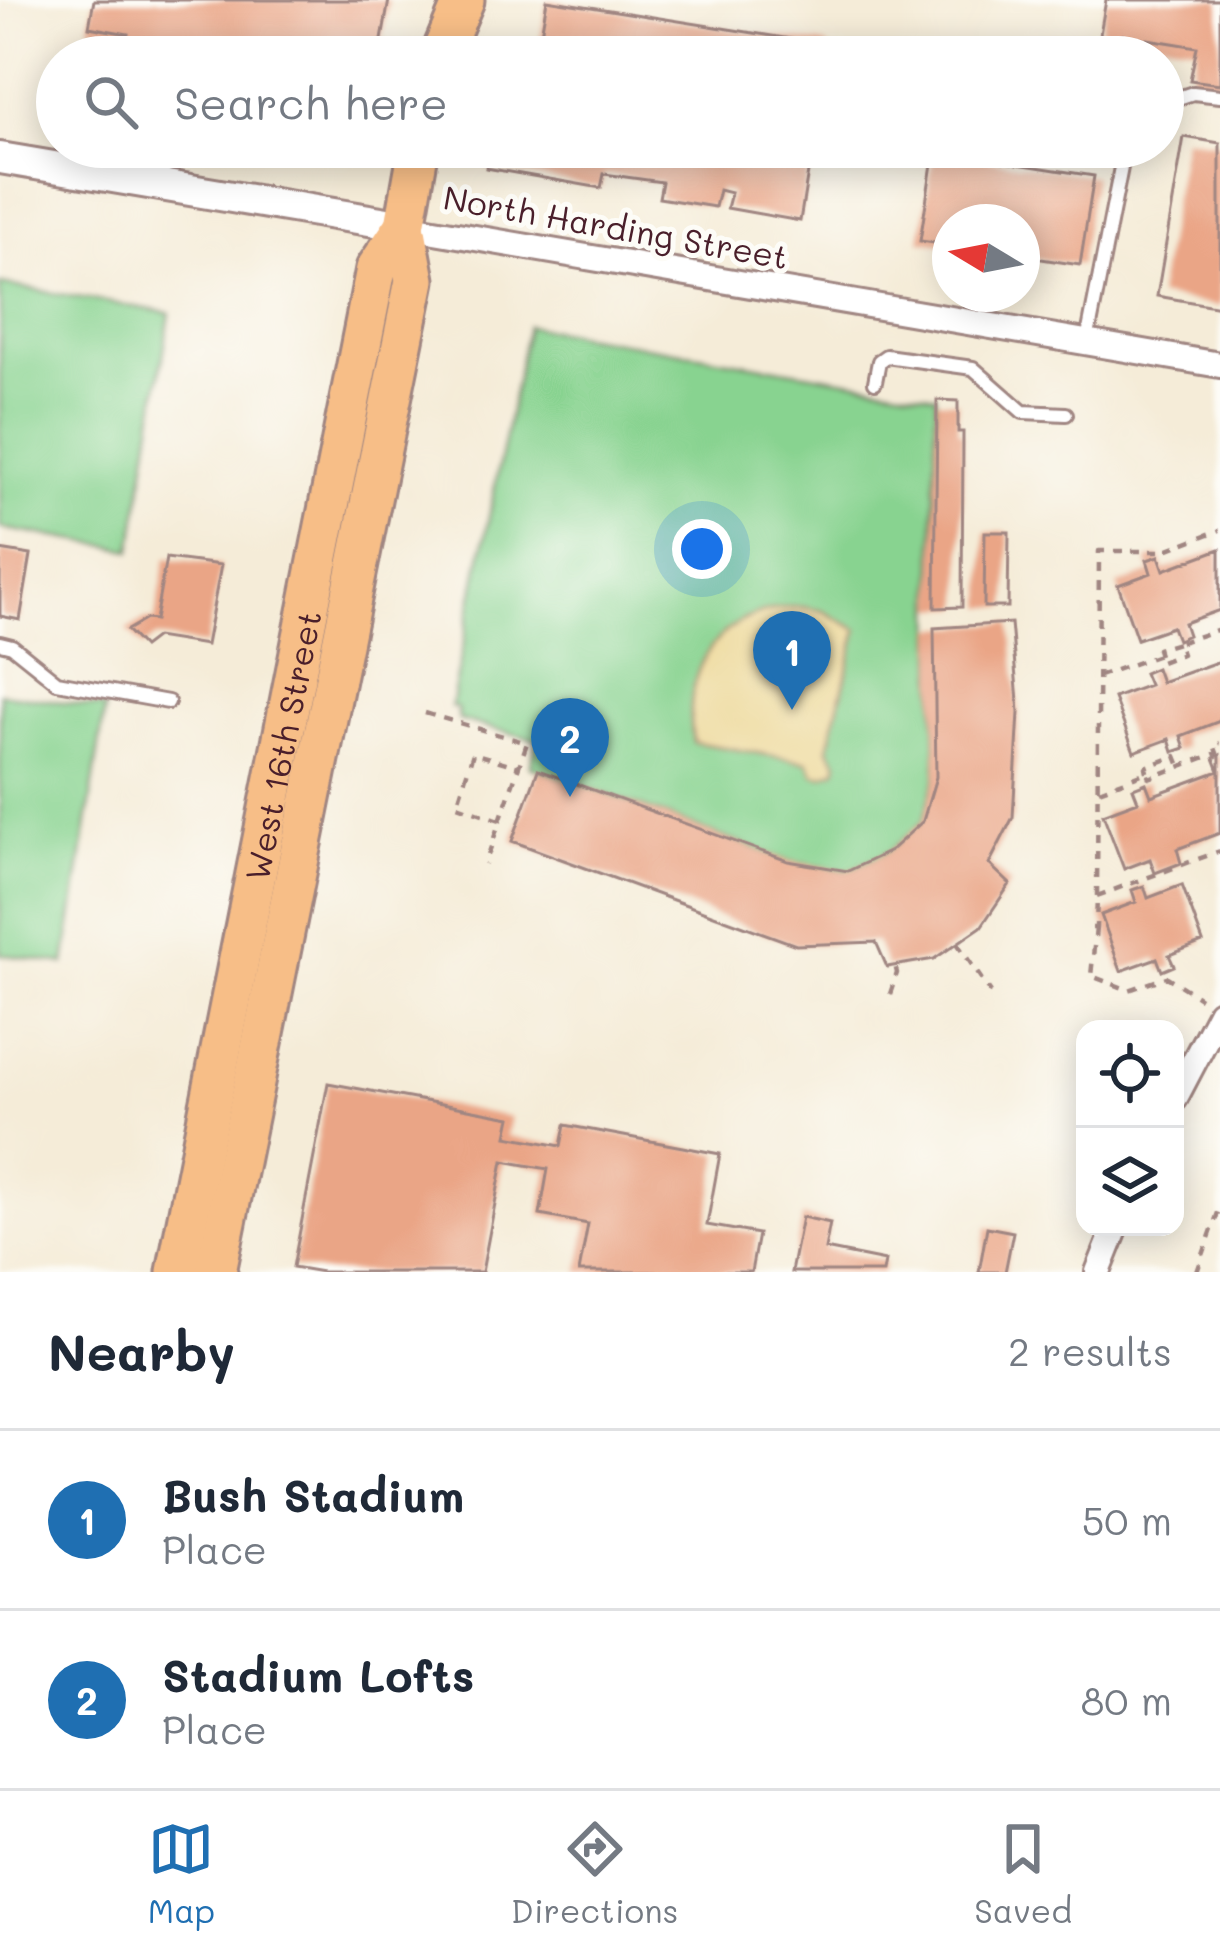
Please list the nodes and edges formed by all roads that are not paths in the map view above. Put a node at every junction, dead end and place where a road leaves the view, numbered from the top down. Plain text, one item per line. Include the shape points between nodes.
1 (464, 0) edge
2 (449, 36) edge
3 (1184, 96) edge
4 (1220, 96) edge
5 (0, 158) edge
6 (36, 164) edge
7 (60, 168) edge
8 (415, 168) edge
9 (1121, 168) edge
10 (405, 226) junction
11 (1087, 343) junction
12 (1220, 365) edge
13 (874, 382) dead end
14 (1066, 414) dead end
15 (0, 643) edge
16 (168, 703) dead end
17 (1211, 1005) edge
18 (1184, 1075) edge
19 (1112, 1236) edge
20 (177, 1272) edge
21 (216, 1272) edge
22 (1098, 1272) edge

1 - 2 main road
3 - 4 lane
5 - 6 street, North Harding Street
7 - 10 street, North Harding Street
8 - 10 main road, West 16th Street
9 - 11 lane
10 - 11 street, North Harding Street
10 - 20 main road, West 16th Street via 376,269
10 - 21 main road, West 16th Street via 416,275
11 - 12 street, North Harding Street
13 - 14 lane via 886,356 974,368 1023,412
15 - 16 lane via 57,682
17 - 18 street
19 - 22 street

